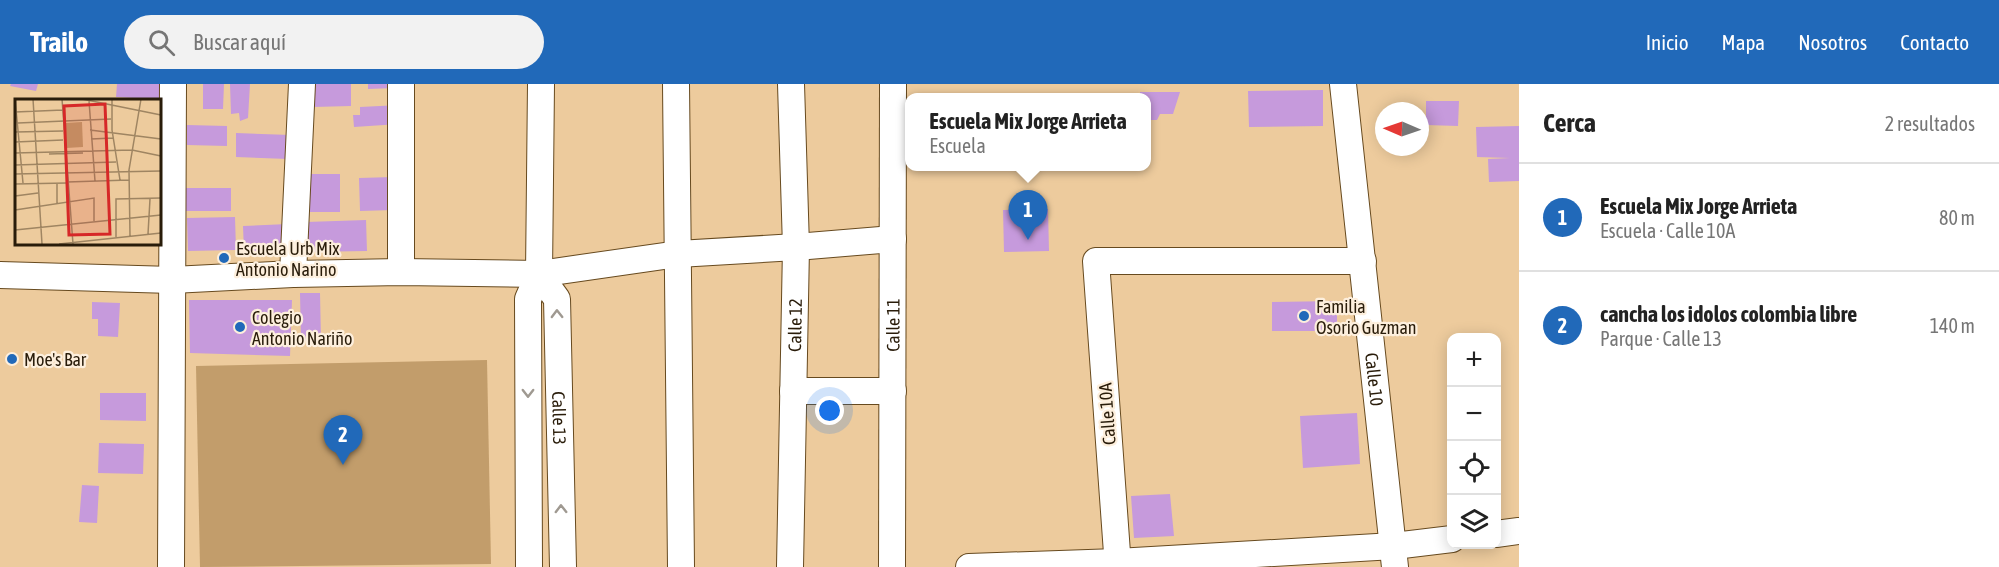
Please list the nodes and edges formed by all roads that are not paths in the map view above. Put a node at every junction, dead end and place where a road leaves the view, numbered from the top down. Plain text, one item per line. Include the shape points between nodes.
1 (173, 84) edge
2 (302, 84) edge
3 (401, 84) edge
4 (541, 84) edge
5 (676, 84) edge
6 (791, 84) edge
7 (893, 84) edge
8 (1343, 84) edge
9 (893, 239) junction
10 (796, 247) junction
11 (678, 254) junction
12 (1363, 261) junction
13 (401, 272) junction
14 (293, 274) junction
15 (539, 274) junction
16 (0, 275) edge
17 (172, 280) junction
18 (794, 391) junction
19 (893, 391) junction
20 (1519, 531) edge
21 (1501, 533) edge
22 (1447, 541) edge
23 (1395, 557) edge
24 (1255, 561) edge
25 (1118, 564) edge
26 (171, 567) edge
27 (529, 567) edge
28 (563, 567) edge
29 (681, 567) edge
30 (790, 567) edge
31 (892, 567) edge
32 (969, 567) edge

1 - 17 street
2 - 14 street
3 - 13 street
4 - 15 street, Calle 13
5 - 11 street
6 - 10 street, Calle 12
7 - 9 street, Calle 11
8 - 12 street, Calle 10
9 - 10 street
9 - 19 street, Calle 11
10 - 11 street
10 - 18 street, Calle 12
11 - 15 street
11 - 29 street
12 - 23 street, Calle 10
12 - 25 street, Calle 10A via 1096,261
13 - 14 street
13 - 15 street
14 - 17 street
15 -> 27 street, Calle 13 via 528,299
28 -> 15 street, Calle 13 via 557,299
16 - 17 street
17 - 26 street
18 - 19 street
18 - 30 street, Calle 12
19 - 31 street, Calle 11
20 - 21 street
22 - 23 street
23 - 24 street
24 - 25 street
25 - 32 street

